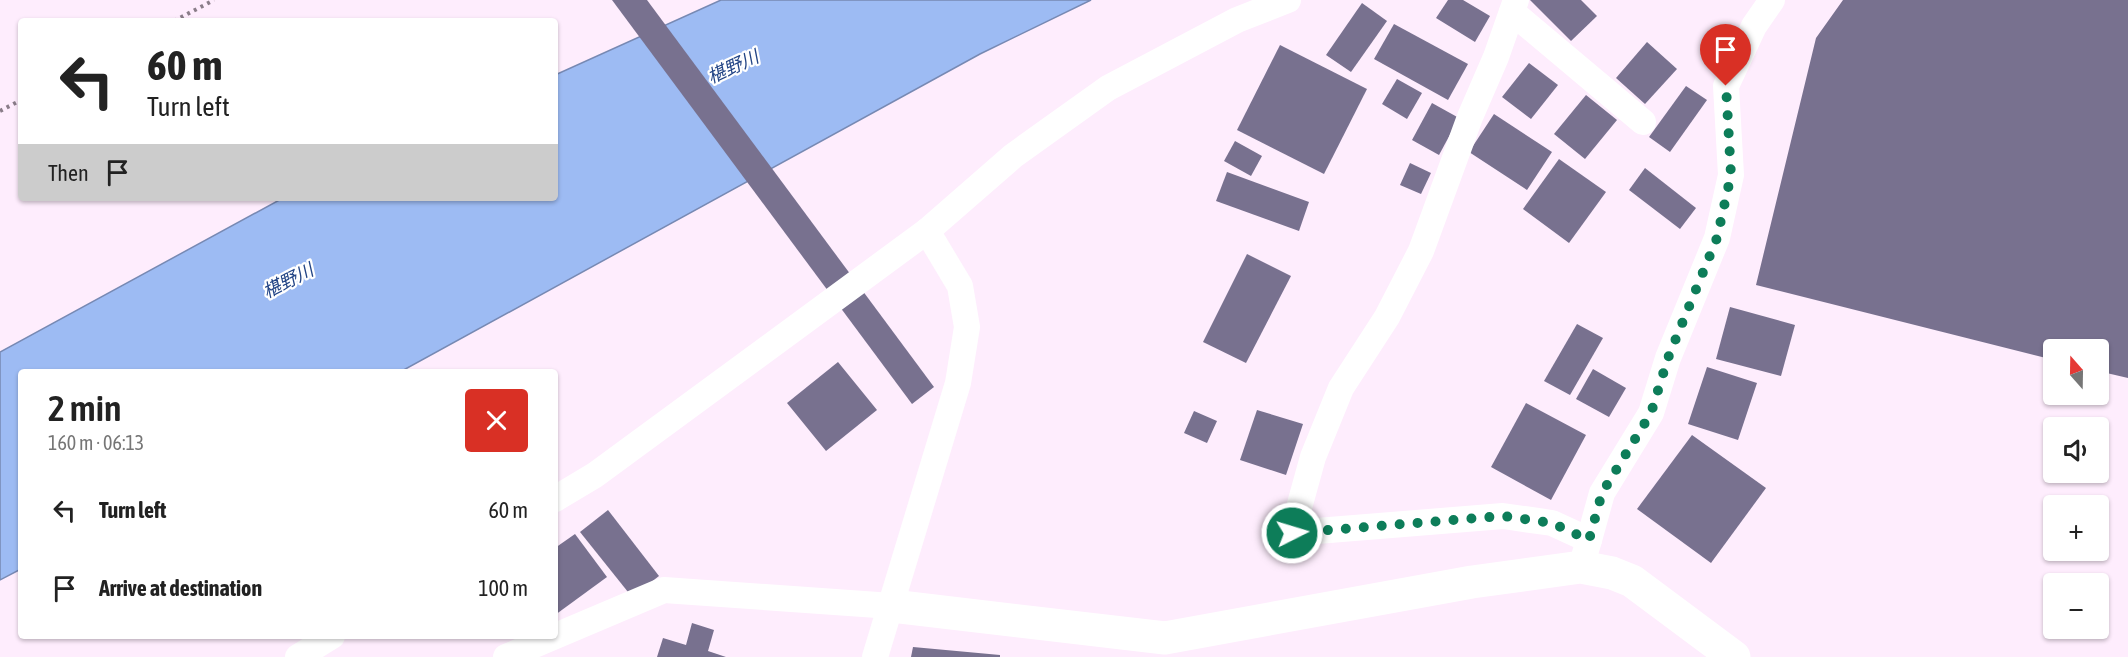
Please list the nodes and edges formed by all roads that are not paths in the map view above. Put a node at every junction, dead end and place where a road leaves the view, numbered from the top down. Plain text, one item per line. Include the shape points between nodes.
1 (1288, 0) edge
2 (1772, 0) edge
3 (1514, 6) edge
4 (1643, 122) dead end
5 (927, 231) junction
6 (558, 497) edge
7 (1585, 554) junction
8 (892, 606) junction
9 (558, 635) edge
10 (327, 639) edge
11 (548, 639) edge
12 (298, 657) edge
13 (506, 657) edge
14 (875, 657) edge
15 (1734, 657) edge

1 - 5 street via 1237,20 1108,88 1013,156
2 - 7 street via 1754,26 1726,86 1731,175 1717,238 1668,358 1651,413 1602,493
3 - 4 street
3 - 7 street via 1421,251 1387,316 1341,388 1313,457 1292,533 1503,516 1552,523
5 - 6 street via 605,468
5 - 8 street via 960,286 968,327 958,383
7 - 8 street via 1472,582 1165,638
7 - 15 street via 1612,573 1632,581
8 - 9 street via 664,590
8 - 14 street
10 - 12 street
11 - 13 street

